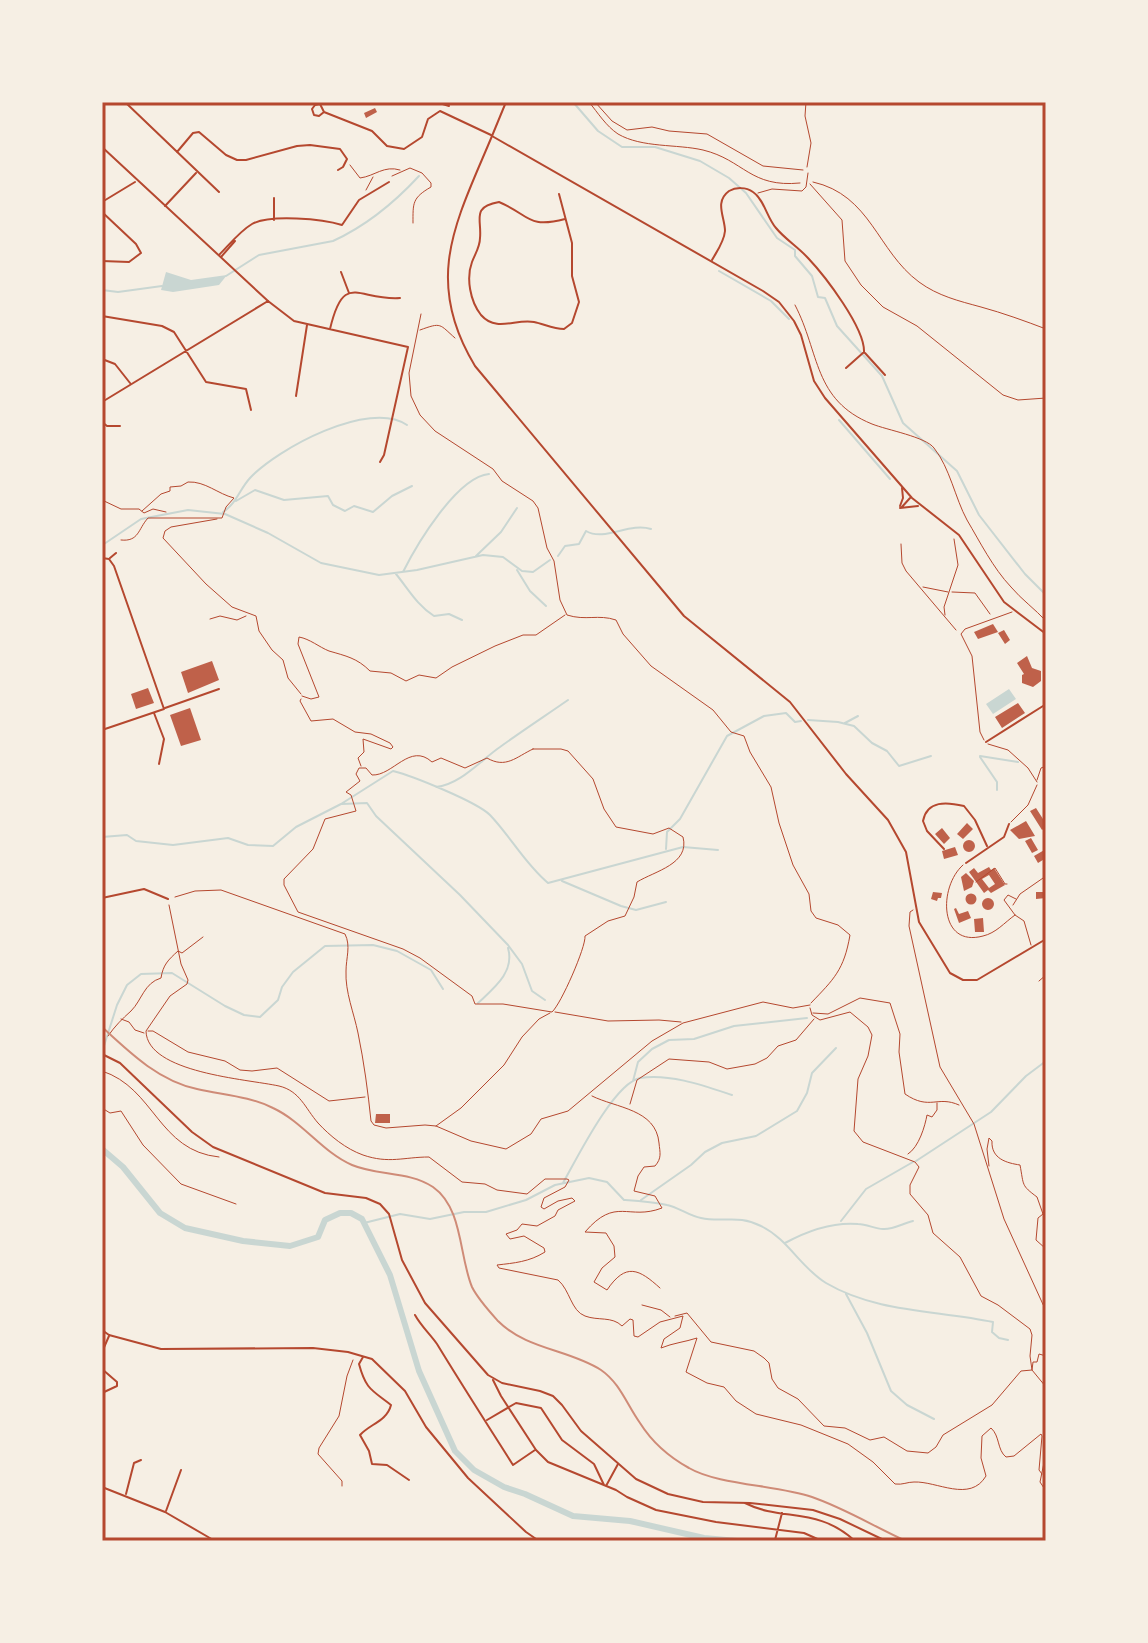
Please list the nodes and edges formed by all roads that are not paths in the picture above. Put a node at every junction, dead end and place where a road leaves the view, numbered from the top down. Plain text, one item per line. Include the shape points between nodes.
1 (125, 102) edge
2 (436, 102) edge
3 (453, 102) edge
4 (506, 102) edge
5 (449, 106) junction
6 (324, 112) dead end
7 (451, 114) junction
8 (492, 136) junction
9 (102, 147) edge
10 (177, 152) junction
11 (338, 170) dead end
12 (197, 172) junction
13 (808, 172) road end
14 (137, 180) junction
15 (389, 182) road end
16 (219, 192) dead end
17 (559, 194) dead end
18 (756, 194) junction
19 (274, 198) dead end
20 (102, 202) edge
21 (165, 206) junction
22 (102, 212) edge
23 (565, 219) junction
24 (274, 220) junction
25 (220, 257) junction
26 (102, 261) edge
27 (711, 262) junction
28 (341, 272) dead end
29 (349, 293) junction
30 (400, 298) dead end
31 (268, 301) junction
32 (102, 316) edge
33 (307, 324) junction
34 (330, 329) junction
35 (186, 350) junction
36 (864, 352) junction
37 (102, 359) edge
38 (846, 368) dead end
39 (885, 375) dead end
40 (131, 384) junction
41 (296, 396) dead end
42 (102, 402) edge
43 (251, 410) dead end
44 (102, 422) edge
45 (120, 426) dead end
46 (380, 462) dead end
47 (902, 488) junction
48 (912, 498) junction
49 (921, 505) junction
50 (900, 507) junction
51 (116, 553) dead end
52 (102, 558) edge
53 (109, 559) junction
54 (1014, 610) junction
55 (1046, 634) edge
56 (219, 689) dead end
57 (1046, 707) edge
58 (164, 709) junction
59 (153, 712) junction
60 (102, 730) edge
61 (986, 742) junction
62 (159, 764) dead end
63 (1046, 766) edge
64 (1037, 782) junction
65 (1009, 824) joint
66 (987, 846) junction
67 (944, 849) dead end
68 (966, 863) joint
69 (1046, 876) edge
70 (102, 898) edge
71 (168, 899) road end
72 (1016, 899) junction
73 (1012, 908) junction
74 (1015, 915) junction
75 (1046, 939) edge
76 (1032, 947) junction
77 (1046, 975) edge
78 (1039, 981) dead end
79 (102, 1054) edge
80 (415, 1315) dead end
81 (102, 1330) edge
82 (109, 1335) junction
83 (102, 1352) edge
84 (364, 1356) junction
85 (102, 1369) edge
86 (493, 1378) junction
87 (102, 1393) edge
88 (509, 1407) junction
89 (486, 1421) junction
90 (536, 1450) junction
91 (141, 1460) dead end
92 (618, 1463) junction
93 (181, 1470) dead end
94 (409, 1480) dead end
95 (102, 1487) edge
96 (605, 1487) junction
97 (126, 1496) junction
98 (745, 1503) junction
99 (165, 1512) junction
100 (782, 1512) junction
101 (776, 1531) junction
102 (775, 1540) edge
103 (215, 1541) edge
104 (539, 1541) edge
105 (822, 1541) edge
106 (855, 1541) edge
107 (886, 1541) edge

1 - 10 street
2 - 5 street
3 - 5 street
4 - 8 street
5 - 7 street
6 - 7 street via 372,131 387,146 399,149 416,143 436,112
7 - 8 street
8 - 27 street
8 - 76 street via 449,245 451,312 486,380 674,605 790,702 888,820 906,852 915,908 926,936 950,973 977,980
9 - 14 street
10 - 11 street via 199,132 237,160 310,145 340,149 347,159
10 - 12 street
12 - 16 street
12 - 21 street
13 - 18 lane via 800,192 772,189
14 - 20 street
14 - 21 street
15 - 24 street via 366,194 342,225
17 - 23 street
18 - 27 street via 739,188 724,197 724,237
18 - 36 street via 773,225 809,259 847,309
19 - 24 street
21 - 25 street
22 - 26 street via 141,253 122,264
23 - 23 street via 579,302 572,323 555,329 531,321 499,325 482,317 469,279 483,208 499,202 533,222
24 - 25 street via 253,223
25 - 31 street
27 - 47 street via 787,311 822,394
28 - 29 street
29 - 30 street
29 - 34 street via 335,305
31 - 33 street via 294,321
31 - 35 street
32 - 35 street via 162,326 174,332
33 - 34 street
33 - 41 street
34 - 46 street via 408,347
35 - 40 street
35 - 43 street via 206,382 246,389
36 - 38 street
36 - 39 street
37 - 40 street via 115,364
40 - 42 street
44 - 45 street
47 - 48 street
47 - 50 street
48 - 49 street
48 - 50 street
49 - 50 street
49 - 54 street via 959,535
51 - 53 street
52 - 53 street
53 - 58 street
54 - 55 street
54 - 61 lane via 964,630 962,638 972,656 980,732
56 - 58 street
57 - 61 street
58 - 59 street
59 - 60 street
59 - 62 street via 164,739
61 - 64 lane via 1008,750
63 - 64 lane
64 - 65 lane via 1028,805
65 - 66 street via 1006,836
66 - 67 street via 964,806 941,803 923,818
66 - 68 street
68 - 74 lane via 955,873 946,896 945,909 954,929 982,937
69 - 72 lane
70 - 71 street via 144,889
72 - 73 lane
72 - 73 lane via 1004,898
73 - 74 lane
74 - 76 lane via 1024,921
75 - 76 street
77 - 78 lane
79 - 86 street via 120,1063 213,1147 325,1193 384,1206 400,1254 429,1309
80 - 89 street
81 - 82 street
82 - 83 street
82 - 84 street via 161,1349 313,1348
84 - 94 street via 359,1364 364,1382 391,1405 389,1414 360,1435 372,1464 387,1465
84 - 104 street via 387,1370 405,1391 426,1427 468,1478
85 - 87 street via 117,1382
86 - 88 street
86 - 92 street via 553,1396 581,1431
88 - 89 street
88 - 90 street
88 - 96 street via 524,1403 541,1408 562,1440 594,1464
89 - 90 street via 513,1465
90 - 96 street via 548,1462
91 - 97 street via 134,1463
92 - 96 street
92 - 98 street via 636,1479 668,1494
93 - 99 street
95 - 97 street
96 - 101 street via 656,1510
97 - 99 street
98 - 100 street
98 - 107 street via 813,1510
99 - 103 street
100 - 101 street
100 - 106 street via 826,1523
101 - 102 street
101 - 105 street

